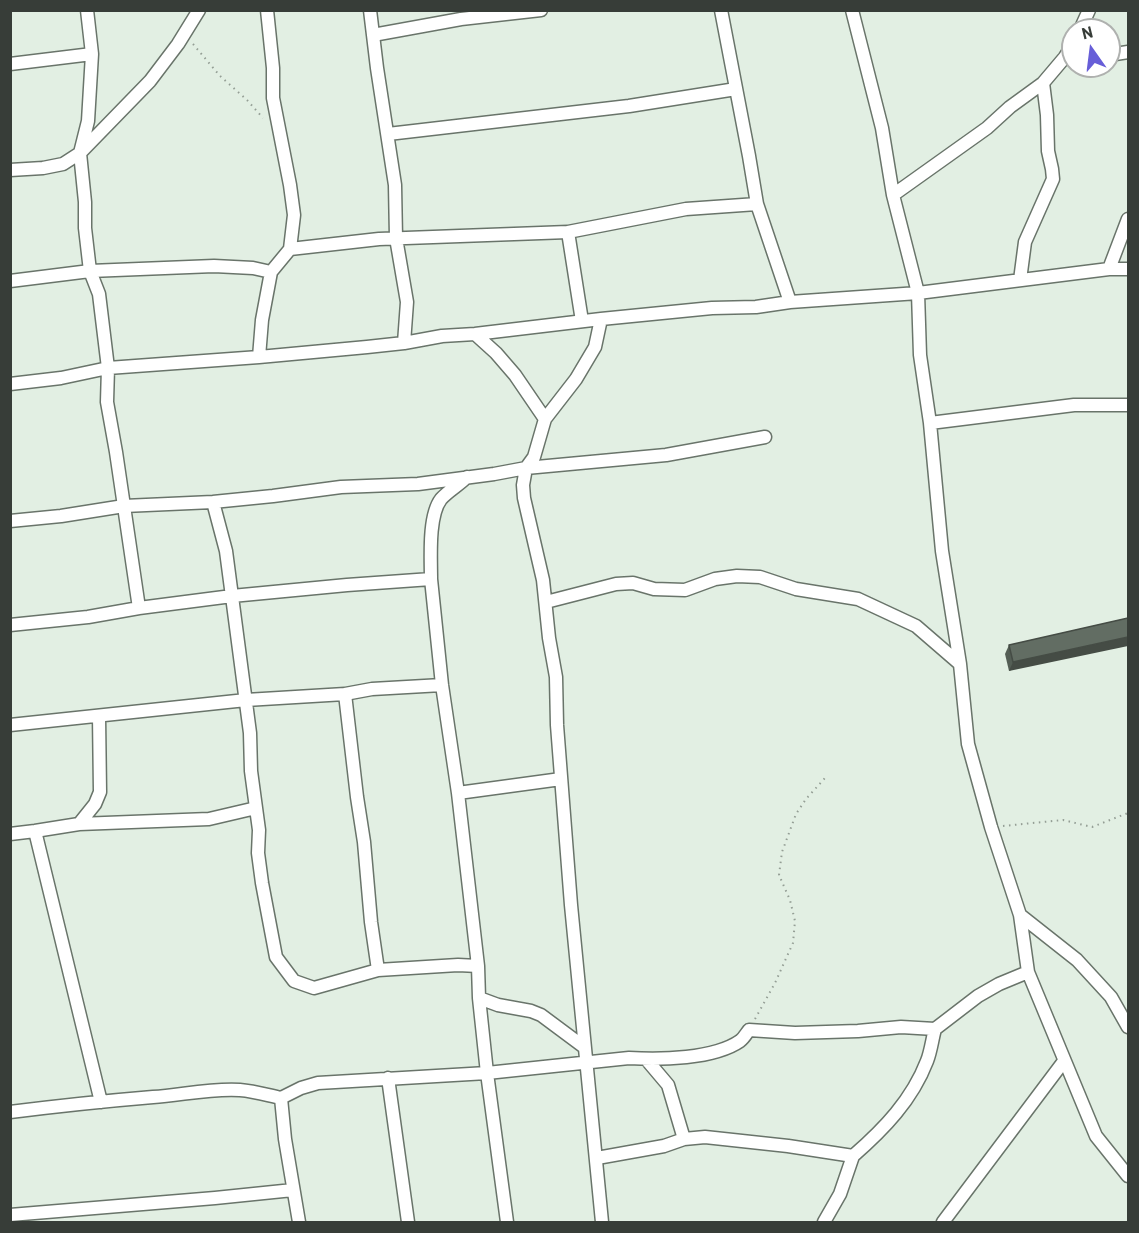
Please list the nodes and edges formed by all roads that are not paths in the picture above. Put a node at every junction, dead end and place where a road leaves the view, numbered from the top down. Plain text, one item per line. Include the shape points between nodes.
1 (87, 10) edge
2 (199, 10) edge
3 (267, 10) edge
4 (370, 10) edge
5 (541, 10) edge
6 (721, 10) edge
7 (852, 10) edge
8 (373, 35) junction
9 (92, 54) junction
10 (10, 64) edge
11 (1061, 65) edge
12 (1043, 83) junction
13 (736, 89) junction
14 (388, 134) junction
15 (80, 153) junction
16 (10, 170) edge
17 (892, 195) junction
18 (757, 204) junction
19 (1128, 219) edge
20 (568, 232) junction
21 (396, 238) junction
22 (290, 249) junction
23 (1109, 269) junction
24 (1128, 269) edge
25 (90, 271) junction
26 (271, 272) junction
27 (1020, 280) junction
28 (10, 281) edge
29 (918, 293) junction
30 (790, 302) junction
31 (601, 319) junction
32 (582, 321) junction
33 (475, 334) junction
34 (404, 343) junction
35 (259, 357) junction
36 (108, 368) junction
37 (10, 384) edge
38 (1128, 405) edge
39 (545, 419) junction
40 (930, 423) junction
41 (765, 437) dead end
42 (526, 468) junction
43 (467, 477) junction
44 (213, 502) junction
45 (124, 506) junction
46 (10, 521) edge
47 (431, 579) junction
48 (232, 596) junction
49 (546, 602) junction
50 (139, 608) junction
51 (10, 625) edge
52 (960, 664) junction
53 (442, 685) junction
54 (345, 694) junction
55 (246, 700) junction
56 (99, 716) junction
57 (10, 725) edge
58 (561, 779) junction
59 (458, 793) junction
60 (256, 808) junction
61 (79, 824) junction
62 (35, 831) junction
63 (10, 834) edge
64 (1020, 915) junction
65 (478, 966) junction
66 (378, 970) junction
67 (1028, 972) junction
68 (479, 998) junction
69 (1128, 1027) edge
70 (934, 1029) junction
71 (584, 1047) junction
72 (646, 1059) junction
73 (1064, 1061) junction
74 (586, 1062) junction
75 (487, 1073) junction
76 (388, 1078) junction
77 (281, 1098) junction
78 (101, 1102) junction
79 (10, 1112) edge
80 (684, 1139) junction
81 (853, 1156) junction
82 (597, 1158) junction
83 (1128, 1176) edge
84 (293, 1190) junction
85 (10, 1215) edge
86 (299, 1222) edge
87 (408, 1222) edge
88 (507, 1222) edge
89 (602, 1222) edge
90 (824, 1222) edge
91 (943, 1222) edge

1 - 9 street
2 - 15 street via 150,81
3 - 22 street via 273,98 294,215
4 - 8 street
5 - 8 street
6 - 13 street
7 - 17 street via 882,128
8 - 14 street
9 - 10 street
9 - 15 street via 88,121
11 - 12 street
12 - 17 street via 978,135
12 - 27 street via 1053,179 1025,242
13 - 14 street
13 - 18 street
14 - 21 street via 395,185
15 - 16 street via 63,164
15 - 25 street
17 - 29 street
18 - 20 street via 686,209
18 - 30 street
19 - 23 street
20 - 21 street
20 - 32 street
21 - 22 street
21 - 34 street via 407,302
22 - 26 street
23 - 24 street
23 - 27 street
25 - 26 street via 214,266
25 - 28 street
25 - 36 street via 99,294
26 - 35 street
27 - 29 street
29 - 30 street
29 - 40 street via 920,354
30 - 31 street
31 - 32 street
31 - 39 street via 595,347
32 - 33 street
33 - 34 street
33 - 39 street via 515,375
34 - 35 street
35 - 36 street
36 - 37 street
36 - 45 street via 107,402
38 - 40 street via 1074,405
39 - 42 street via 534,456
40 - 52 street via 942,551
41 - 42 street via 666,455
42 - 43 street
42 - 49 street via 524,498
43 - 44 street
43 - 47 street via 439,502 431,530
44 - 45 street
44 - 48 street via 226,551
45 - 46 street
45 - 50 street
47 - 48 street
47 - 53 street
48 - 50 street
48 - 55 street
49 - 52 street via 616,584 685,590 715,579 760,577 796,589 858,599 916,626
49 - 58 street via 556,677
50 - 51 street
52 - 64 street via 968,744
53 - 54 street
53 - 59 street
54 - 55 street
54 - 66 street
55 - 56 street
55 - 60 street
56 - 57 street
56 - 61 street via 100,792
58 - 59 street
58 - 71 street
59 - 65 street
60 - 61 street via 209,819
60 - 66 street via 262,883 276,957 282,967 294,981 314,988
61 - 62 street
62 - 63 street
62 - 78 street
64 - 67 street
64 - 69 street via 1077,960 1111,997
65 - 66 street
65 - 68 street
67 - 70 street via 978,996
67 - 73 street
68 - 71 street via 541,1015
68 - 75 street
70 - 72 street via 795,1033 749,1030 742,1040 697,1056
70 - 81 street via 928,1060 910,1096
71 - 74 street
72 - 74 street
72 - 80 street via 668,1085
73 - 83 street via 1096,1136
73 - 91 street
74 - 75 street
74 - 82 street
75 - 76 street
75 - 88 street
76 - 77 street via 318,1083
76 - 87 street
77 - 78 street via 222,1089
77 - 84 street
78 - 79 street
80 - 81 street via 705,1137
80 - 82 street
81 - 90 street via 840,1194
82 - 89 street
84 - 85 street
84 - 86 street

